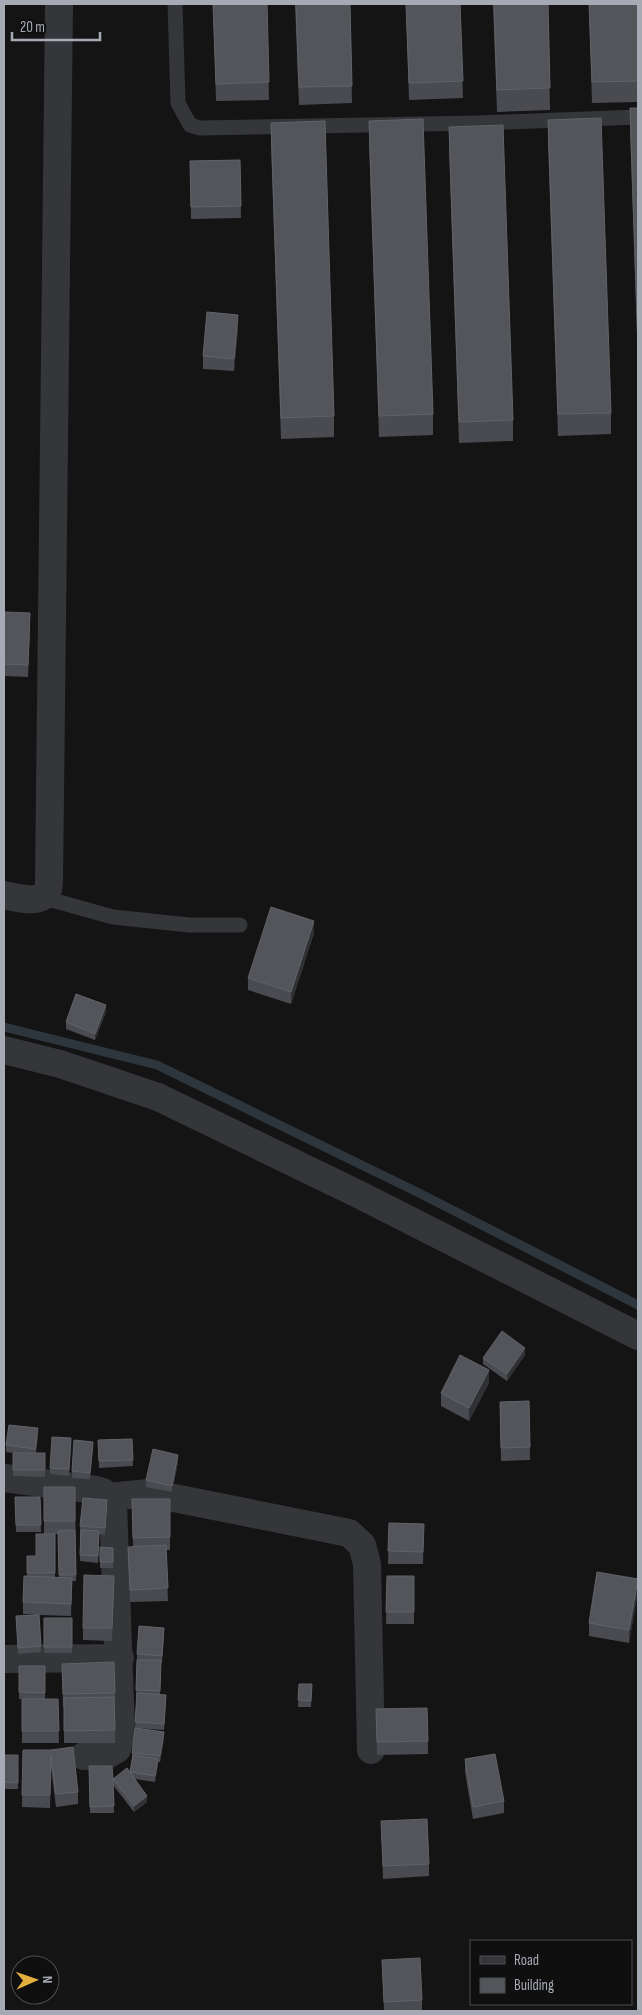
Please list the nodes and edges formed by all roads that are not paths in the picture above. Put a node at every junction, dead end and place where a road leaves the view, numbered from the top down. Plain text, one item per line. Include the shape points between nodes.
1 (58, 4) edge
2 (174, 4) edge
3 (638, 117) edge
4 (4, 895) edge
5 (41, 897) junction
6 (240, 925) dead end
7 (4, 1050) edge
8 (638, 1336) edge
9 (4, 1478) edge
10 (108, 1496) junction
11 (120, 1658) junction
12 (4, 1659) edge
13 (371, 1750) dead end
14 (84, 1756) dead end

1 - 5 street via 49,880 47,892
2 - 3 lane via 178,103 190,125 200,128
4 - 5 street
5 - 6 lane via 113,917 189,925
7 - 8 street via 158,1097 369,1199
9 - 10 street via 96,1490
10 - 11 street via 114,1508
10 - 13 street via 149,1493 349,1532 362,1545 367,1564
11 - 12 street
11 - 14 street via 122,1732 117,1749 107,1755

